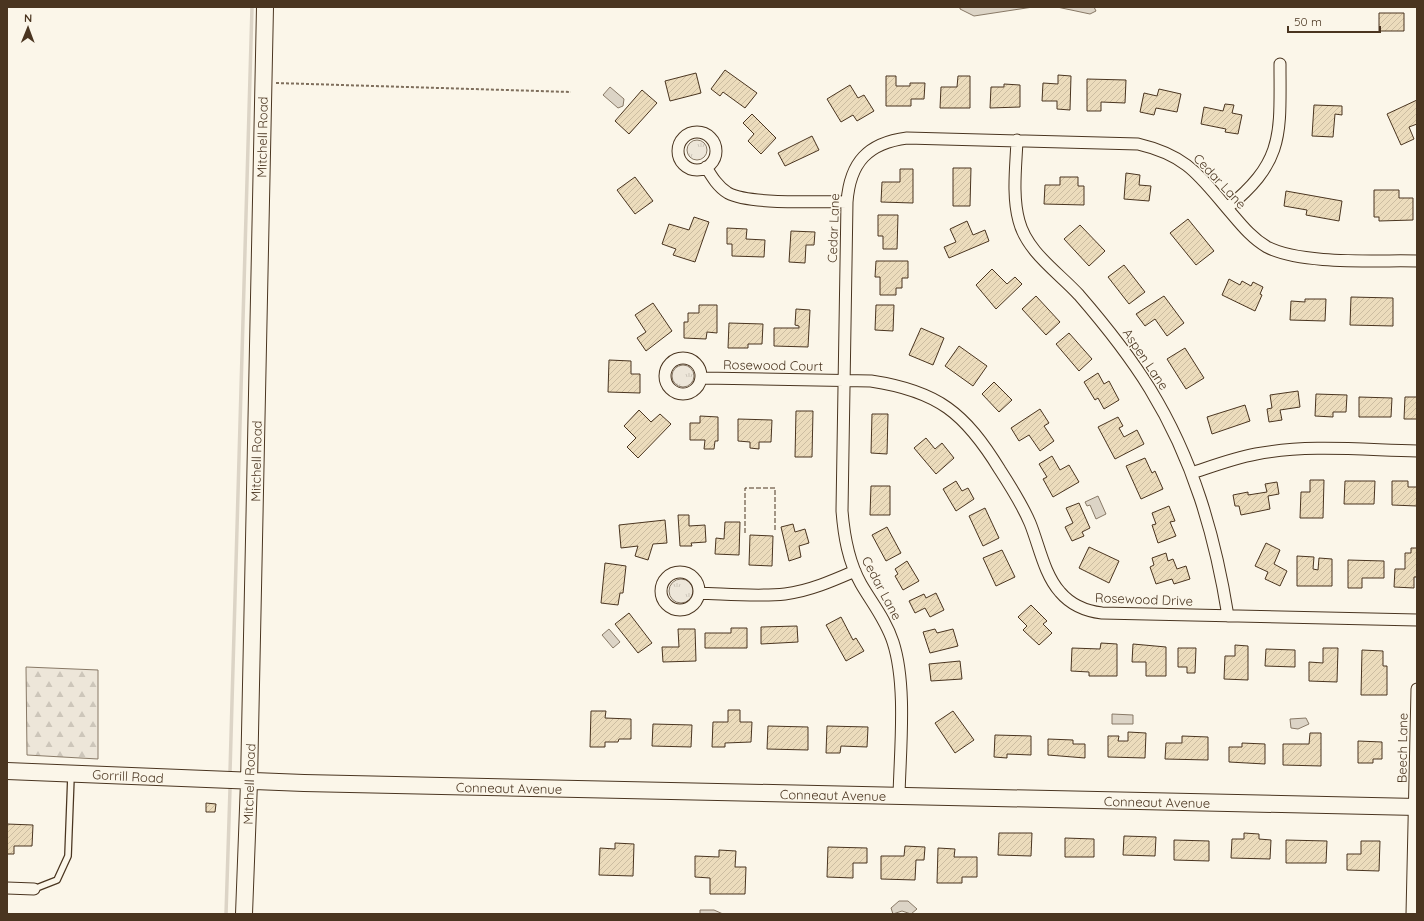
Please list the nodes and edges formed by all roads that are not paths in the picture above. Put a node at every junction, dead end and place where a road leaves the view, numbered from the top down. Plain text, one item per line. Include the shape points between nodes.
1 (265, 7) edge
2 (1280, 64) dead end
3 (1017, 140) junction
4 (706, 167) dead end
5 (847, 202) junction
6 (1227, 208) junction
7 (1417, 261) edge
8 (702, 378) dead end
9 (844, 381) junction
10 (1417, 451) edge
11 (1192, 473) junction
12 (854, 572) junction
13 (699, 593) dead end
14 (1228, 616) junction
15 (1417, 620) edge
16 (1417, 689) edge
17 (7, 771) edge
18 (71, 774) junction
19 (249, 782) junction
20 (899, 796) junction
21 (1416, 807) edge
22 (7, 888) edge
23 (34, 889) joint
24 (244, 914) edge
25 (1412, 914) edge

1 - 19 street, Mitchell Road
2 - 6 street via 1279,135 1273,153 1253,186
3 - 5 street, Cedar Lane via 907,138 886,142 873,148 859,161 850,178
3 - 6 street, Cedar Lane via 1138,144 1159,148 1186,163
3 - 11 street, Aspen Lane via 1016,202 1022,232 1031,246 1108,329 1130,359 1173,432
4 - 5 street via 718,186 728,193 743,197
5 - 9 street, Cedar Lane
6 - 7 street, Cedar Lane via 1259,242 1287,255 1340,260
8 - 9 street, Rosewood Court
9 - 12 street, Cedar Lane via 842,511 847,548
9 - 14 street, Rosewood Drive via 899,385 949,408 963,419 990,453 1016,495 1054,584 1074,605 1102,613
10 - 11 street via 1284,450 1238,458
11 - 14 street, Aspen Lane via 1211,528
12 - 13 street via 813,588 786,594
12 - 20 street, Cedar Lane via 885,623 898,660 901,686
14 - 15 street, Rosewood Drive
16 - 21 street, Beech Lane
17 - 18 street, Gorrill Road
18 - 19 street, Gorrill Road
18 - 23 lane via 68,856 57,880
19 - 20 street, Conneaut Avenue
19 - 24 street, Mitchell Road
20 - 21 street, Conneaut Avenue
21 - 25 street, Beech Lane
22 - 23 street

